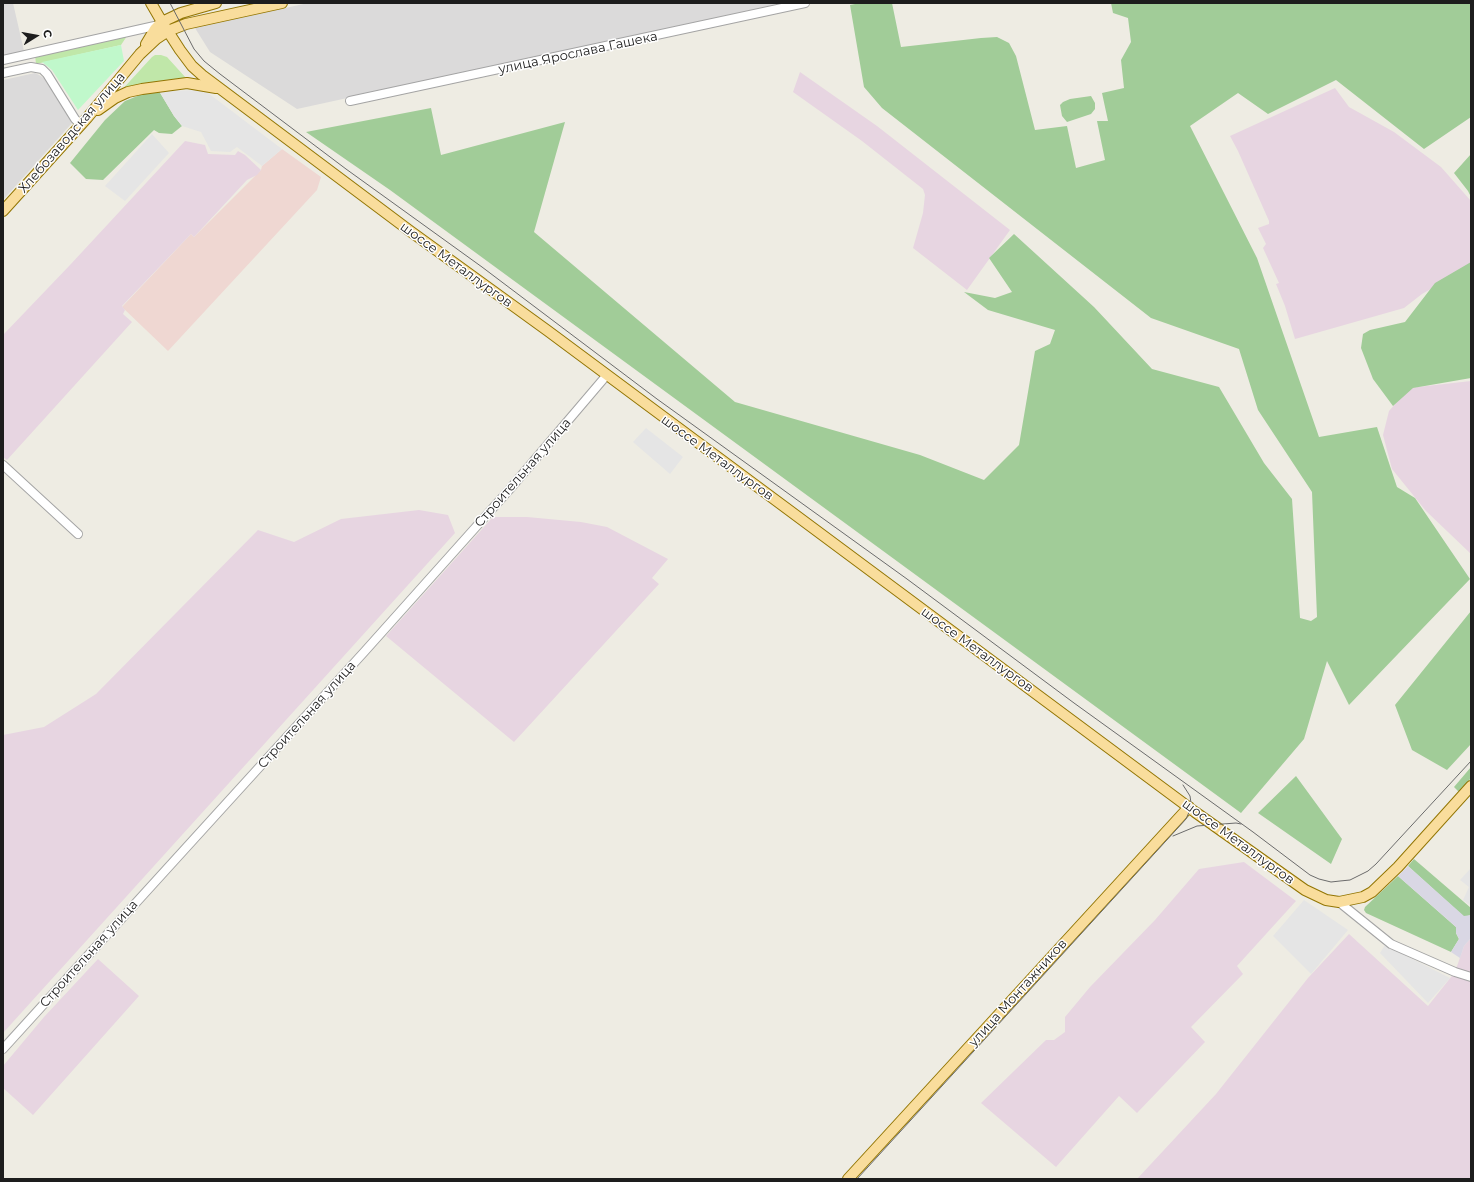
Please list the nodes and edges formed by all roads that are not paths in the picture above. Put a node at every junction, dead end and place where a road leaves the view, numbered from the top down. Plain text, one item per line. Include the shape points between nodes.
1 (151, 3) edge
2 (216, 3) edge
3 (282, 3) edge
4 (805, 3) edge
5 (203, 5) edge
6 (208, 19) junction
7 (160, 24) junction
8 (168, 31) junction
9 (32, 53) junction
10 (140, 54) junction
11 (3, 60) edge
12 (31, 67) junction
13 (3, 73) edge
14 (220, 89) junction
15 (350, 101) dead end
16 (84, 122) junction
17 (3, 211) edge
18 (606, 376) junction
19 (3, 465) edge
20 (78, 534) dead end
21 (1471, 786) edge
22 (1189, 806) junction
23 (1339, 902) junction
24 (1471, 977) edge
25 (3, 1049) edge
26 (848, 1179) edge

1 - 7 main road, шоссе Металлургов
2 - 5 main road
3 - 6 main road, Хлебозаводская улица
4 - 15 street, улица Ярослава Гашека
5 - 6 main road
5 - 7 main road
6 - 8 main road, Хлебозаводская улица
7 - 8 main road, шоссе Металлургов
7 - 9 street
7 - 10 main road, Хлебозаводская улица
8 - 10 main road, Хлебозаводская улица
8 - 14 main road, шоссе Металлургов via 192,66
9 - 11 street
9 - 12 street
10 - 16 main road, Хлебозаводская улица
12 - 13 street
12 - 16 street via 40,68 47,74 75,119
14 - 16 main road via 187,83 135,90 115,98
14 - 18 main road, шоссе Металлургов
16 - 17 main road, Хлебозаводская улица
18 - 22 main road, шоссе Металлургов
18 - 25 street, Строительная улица via 365,651
19 - 20 street
21 - 23 main road via 1372,892 1363,898
22 - 23 main road, шоссе Металлургов via 1305,890 1326,900
22 - 26 main road, улица Монтажников
23 - 24 street via 1391,944

